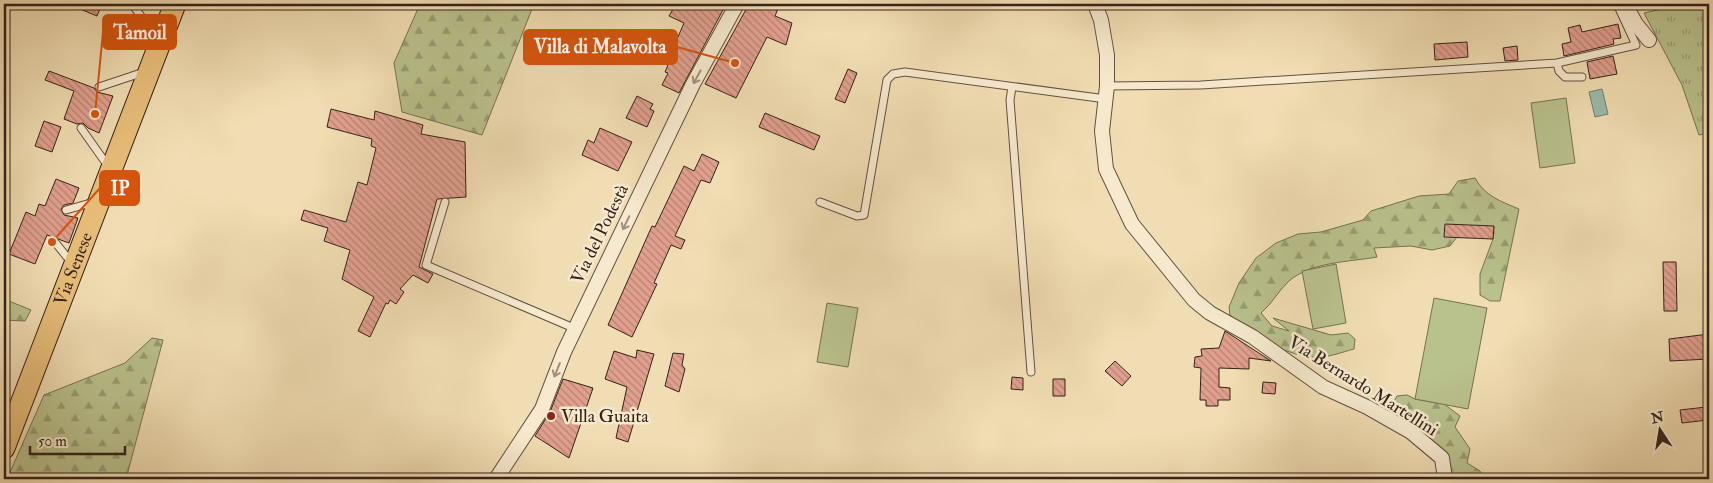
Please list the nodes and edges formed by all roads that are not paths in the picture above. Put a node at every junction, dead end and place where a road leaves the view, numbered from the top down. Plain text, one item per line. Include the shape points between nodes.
1 (132, 4) edge
2 (175, 4) edge
3 (737, 4) edge
4 (1095, 4) edge
5 (1617, 4) edge
6 (1625, 4) edge
7 (1649, 40) dead end
8 (160, 42) junction
9 (1557, 63) junction
10 (149, 70) junction
11 (1582, 77) dead end
12 (1012, 86) junction
13 (99, 87) dead end
14 (1106, 92) junction
15 (81, 128) dead end
16 (111, 170) junction
17 (99, 201) junction
18 (445, 202) dead end
19 (820, 202) dead end
20 (66, 210) dead end
21 (54, 241) dead end
22 (74, 266) junction
23 (576, 329) junction
24 (1031, 372) dead end
25 (523, 439) junction
26 (4, 448) edge
27 (486, 479) edge
28 (496, 479) edge
29 (1445, 479) edge

1 - 8 lane
2 - 8 main road, Via Senese
3 -> 23 street, Via del Podestà via 693,84
4 - 14 street, Via Bernardo Martellini via 1107,55
5 - 9 lane via 1636,45
6 - 7 street
8 - 10 main road, Via Senese
9 - 11 lane via 1565,77
9 - 14 lane
10 - 13 lane
10 - 16 main road, Via Senese
12 - 14 lane
12 - 19 lane via 905,72 893,74 887,80 864,214 856,216
12 - 24 lane via 1010,100
14 - 29 street, Via Bernardo Martellini via 1102,131 1106,169 1132,224 1194,300 1323,387 1411,432 1442,458
15 - 16 lane
16 - 17 main road, Via Senese
17 - 20 lane
17 - 22 main road, Via Senese
18 - 23 lane via 426,265
21 - 22 lane
22 - 26 main road, Via Senese via 12,419
23 -> 25 street, Via del Podestà via 542,409
25 - 27 street via 506,452
25 - 28 street, Via del Podestà

